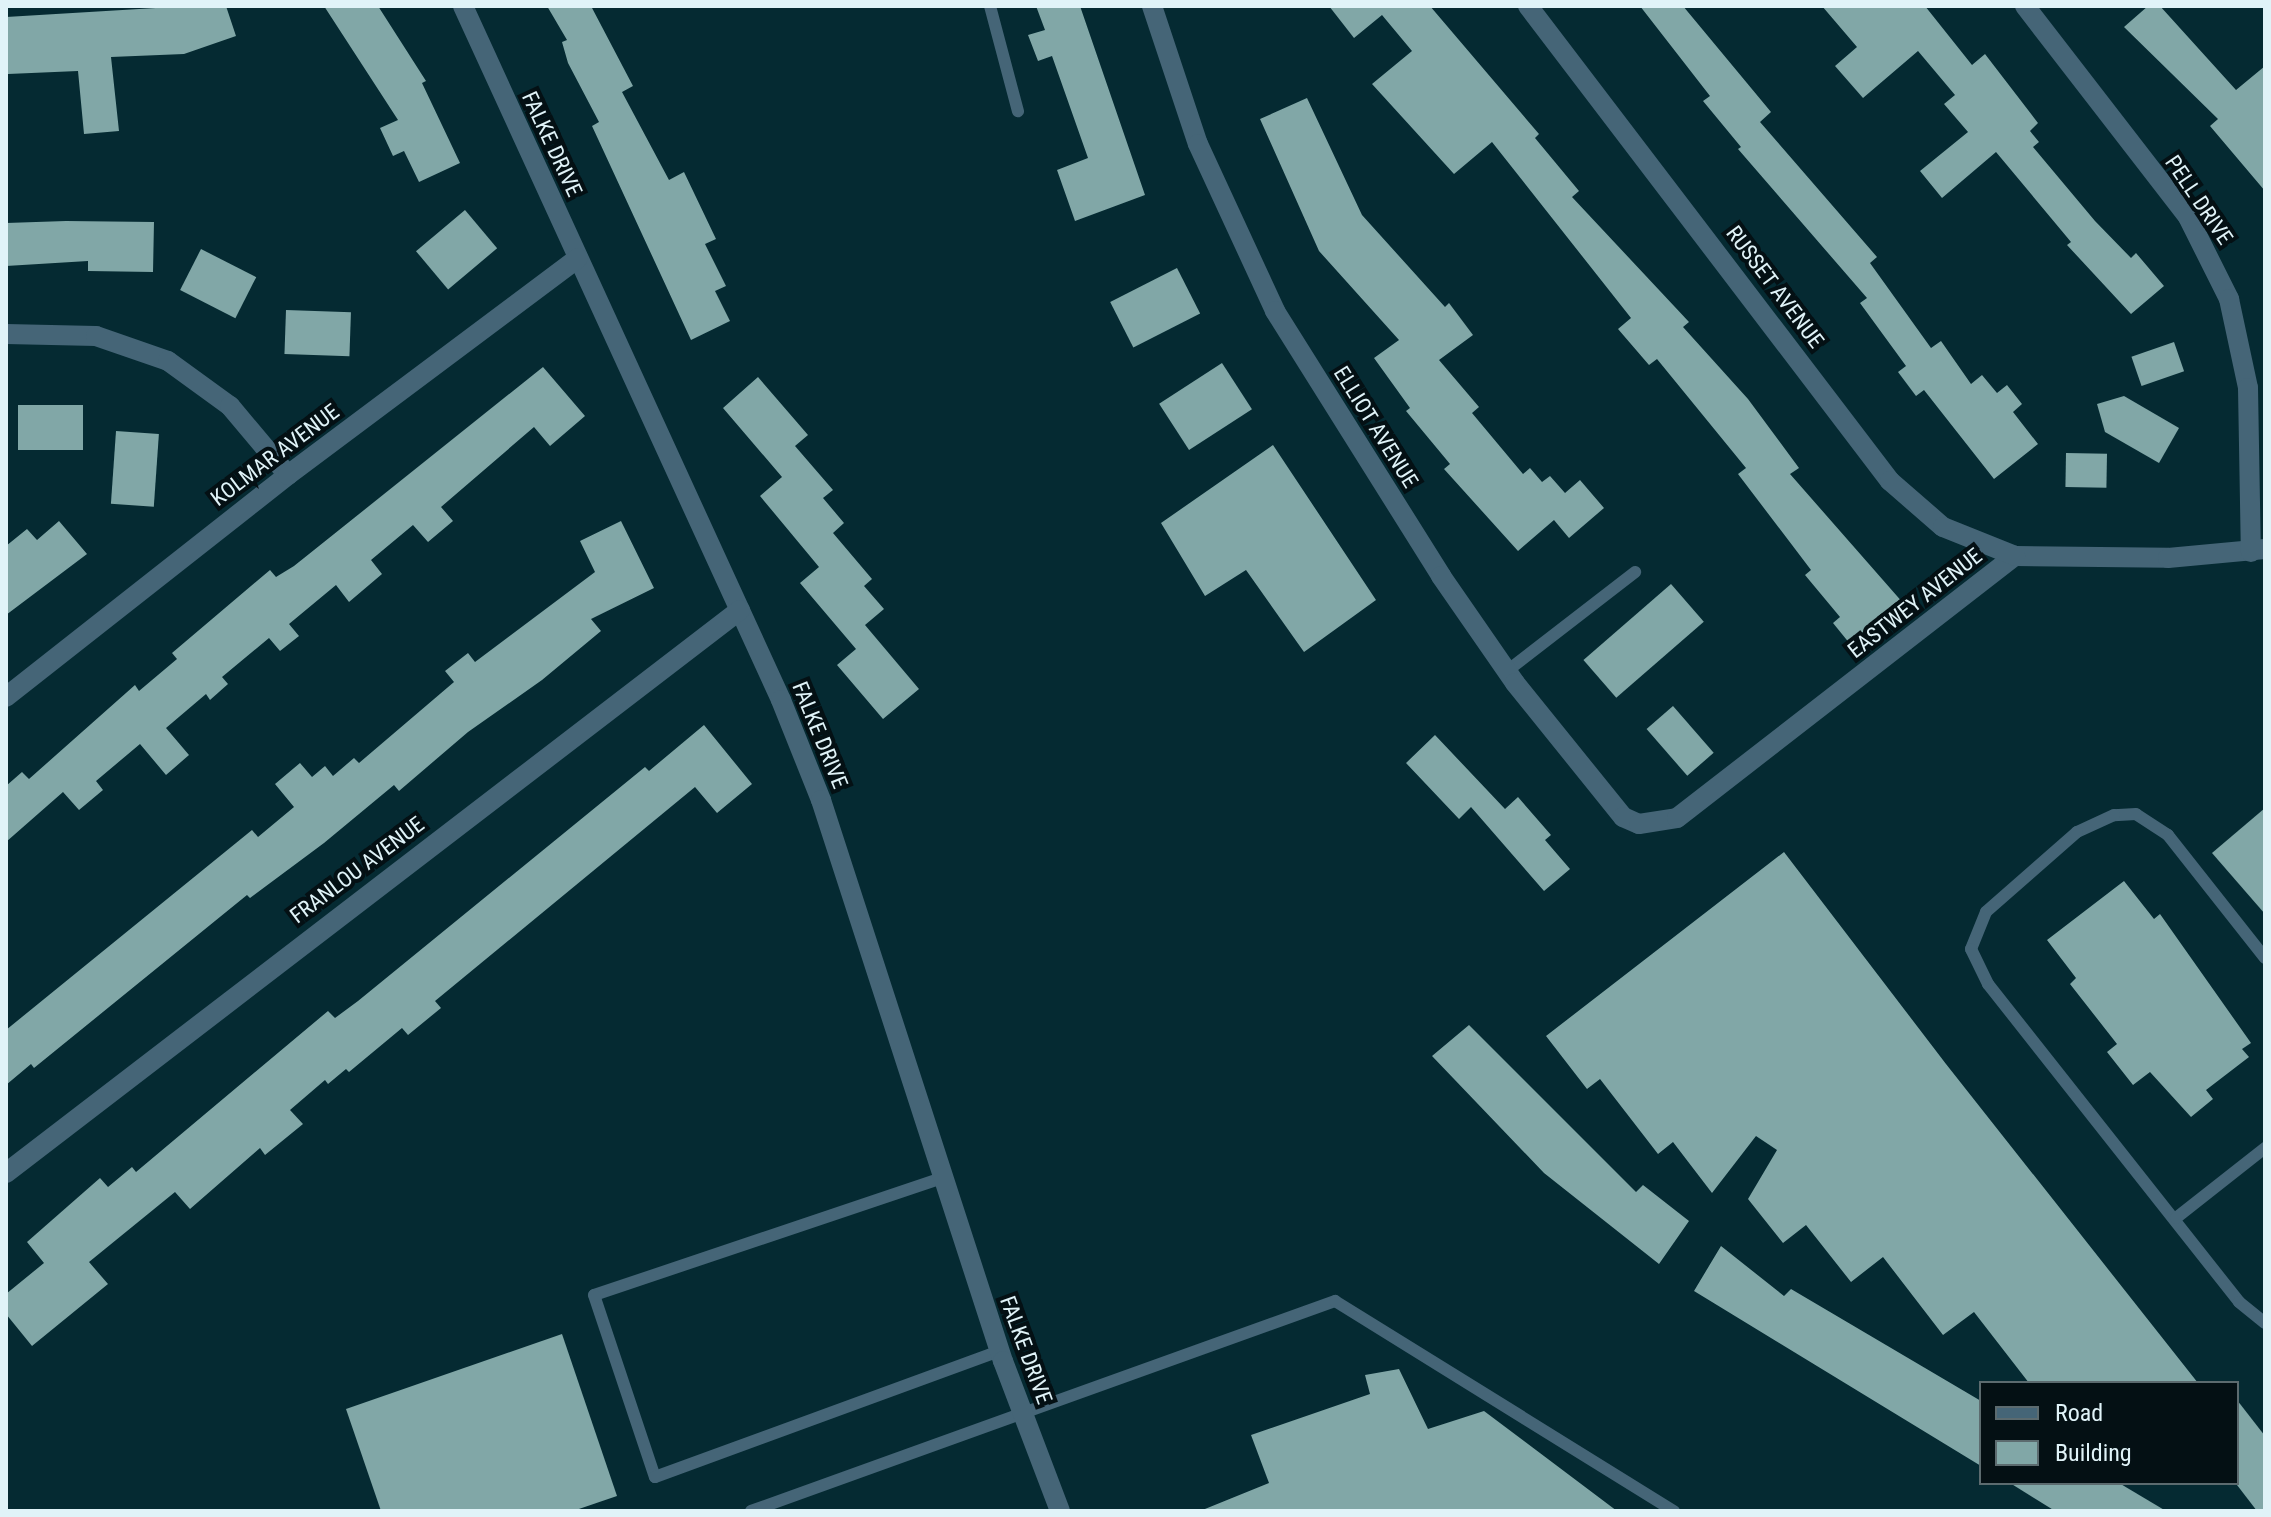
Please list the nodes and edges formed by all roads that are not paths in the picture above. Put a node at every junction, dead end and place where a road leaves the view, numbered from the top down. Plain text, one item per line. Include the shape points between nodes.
1 (463, 6) edge
2 (990, 6) edge
3 (1152, 6) edge
4 (1528, 6) edge
5 (2025, 6) edge
6 (1018, 111) dead end
7 (578, 258) junction
8 (6, 334) edge
9 (288, 475) junction
10 (2258, 550) edge
11 (2015, 556) junction
12 (1635, 572) dead end
13 (740, 610) junction
14 (1507, 671) junction
15 (6, 697) edge
16 (1639, 824) joint
17 (2265, 958) edge
18 (2265, 1148) edge
19 (6, 1173) edge
20 (942, 1178) junction
21 (2176, 1218) junction
22 (2265, 1323) edge
23 (1000, 1351) junction
24 (1024, 1415) junction
25 (751, 1511) edge
26 (1060, 1511) edge
27 (1674, 1511) edge

1 - 7 street, FALKE DRIVE
2 - 6 lane
3 - 14 street, ELLIOT AVENUE via 1198,144 1275,311 1441,576
4 - 11 street, RUSSET AVENUE via 1890,481 1943,527
5 - 10 street, PELL DRIVE via 2188,217 2229,299 2248,388
7 - 9 street, KOLMAR AVENUE
7 - 13 street, FALKE DRIVE
8 - 9 street via 96,336 168,361 230,406
9 - 15 street, KOLMAR AVENUE
10 - 11 street, EASTWEY AVENUE via 2079,560
11 - 16 street, EASTWEY AVENUE via 1677,818
12 - 14 lane
13 - 19 street, FRANLOU AVENUE
13 - 20 street, FALKE DRIVE via 829,820
14 - 16 street, ELLIOT AVENUE via 1609,805
17 - 21 lane via 2168,835 2136,814 2114,815 2077,832 2003,894 1976,930 1971,949 1988,984
18 - 21 lane
20 - 23 street, FALKE DRIVE
20 - 23 lane via 594,1295 655,1477
21 - 22 lane via 2239,1302
23 - 24 street, FALKE DRIVE
24 - 25 lane
24 - 26 street, FALKE DRIVE
24 - 27 lane via 1335,1301

